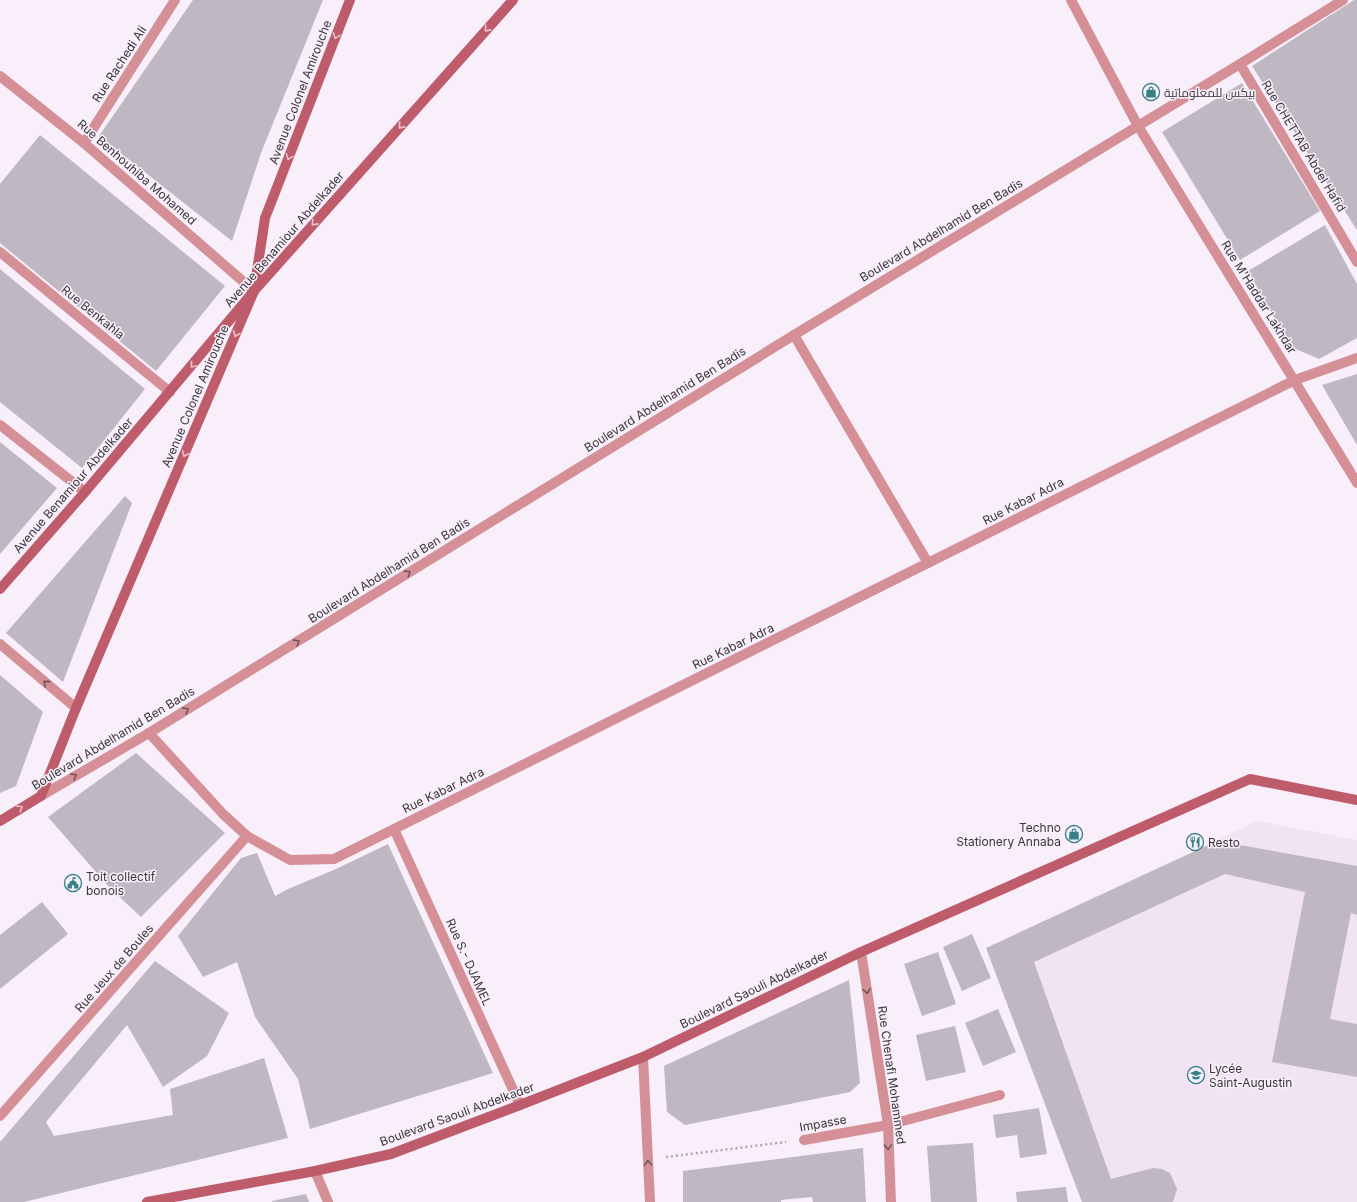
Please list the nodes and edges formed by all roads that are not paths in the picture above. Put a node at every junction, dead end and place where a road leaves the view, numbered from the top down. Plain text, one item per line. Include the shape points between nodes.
1 (175, 0) edge
2 (350, 0) edge
3 (513, 0) edge
4 (1071, 0) edge
5 (1343, 0) edge
6 (1240, 64) junction
7 (0, 76) edge
8 (1138, 126) junction
9 (84, 143) junction
10 (0, 252) edge
11 (1357, 262) edge
12 (254, 291) junction
13 (794, 335) junction
14 (1357, 358) edge
15 (1295, 380) junction
16 (170, 392) junction
17 (0, 425) edge
18 (1357, 483) edge
19 (85, 492) junction
20 (928, 563) junction
21 (0, 589) edge
22 (0, 644) edge
23 (76, 708) junction
24 (149, 733) junction
25 (41, 796) junction
26 (1357, 800) edge
27 (0, 821) edge
28 (394, 829) junction
29 (247, 836) junction
30 (861, 952) junction
31 (643, 1057) junction
32 (1000, 1095) dead end
33 (520, 1105) junction
34 (0, 1116) edge
35 (888, 1125) junction
36 (804, 1140) road end
37 (315, 1171) junction
38 (147, 1202) edge
39 (328, 1202) edge
40 (650, 1202) edge
41 (891, 1202) edge

1 - 9 street, Rue Rachedi Ali
2 -> 12 main road, Avenue Colonel Amirouche via 265,218
3 -> 12 main road, Avenue Benamiour Abdelkader
4 - 8 street, Rue M'Haddar Lakhdar
5 - 6 street, Boulevard Abdelhamid Ben Badis
6 - 8 street, Boulevard Abdelhamid Ben Badis
6 - 11 street, Rue CHETTAB Abdel Hafid
7 - 9 street, Rue Benhouhiba Mohamed
8 - 13 street, Boulevard Abdelhamid Ben Badis
8 - 15 street, Rue M'Haddar Lakhdar
9 - 12 street, Rue Benhouhiba Mohamed
10 - 16 street, Rue Benkahla
12 -> 16 main road, Avenue Benamiour Abdelkader
12 -> 23 main road, Avenue Colonel Amirouche
13 - 20 street
24 -> 13 street, Boulevard Abdelhamid Ben Badis
14 - 15 street, Rue Kabar Adra
15 - 18 street, Rue M'Haddar Lakhdar
15 - 20 street, Rue Kabar Adra
16 - 19 main road, Avenue Benamiour Abdelkader
17 - 19 street
19 - 21 main road, Avenue Benamiour Abdelkader
20 - 28 street, Rue Kabar Adra
23 -> 22 street
23 - 25 main road, Avenue Colonel Amirouche
25 -> 24 street, Boulevard Abdelhamid Ben Badis
24 - 29 street, Rue Kabar Adra via 223,814
27 -> 25 main road, Boulevard Abdelhamid Ben Badis
26 - 30 main road, Boulevard Saouli Abdelkader via 1250,779
28 - 29 street, Rue Kabar Adra via 334,859 290,860
28 - 33 street, Rue S.- DJAMEL
29 - 34 street, Rue Jeux de Boules
30 - 31 main road, Boulevard Saouli Abdelkader
30 -> 35 street, Rue Chenafi Mohammed
31 - 33 main road, Boulevard Saouli Abdelkader
40 -> 31 street
32 - 35 street, Impasse
33 - 37 main road, Boulevard Saouli Abdelkader via 391,1154
35 - 36 street, Impasse
35 -> 41 street, Rue Chenafi Mohammed
37 - 38 main road, Boulevard Saouli Abdelkader
37 - 39 street

